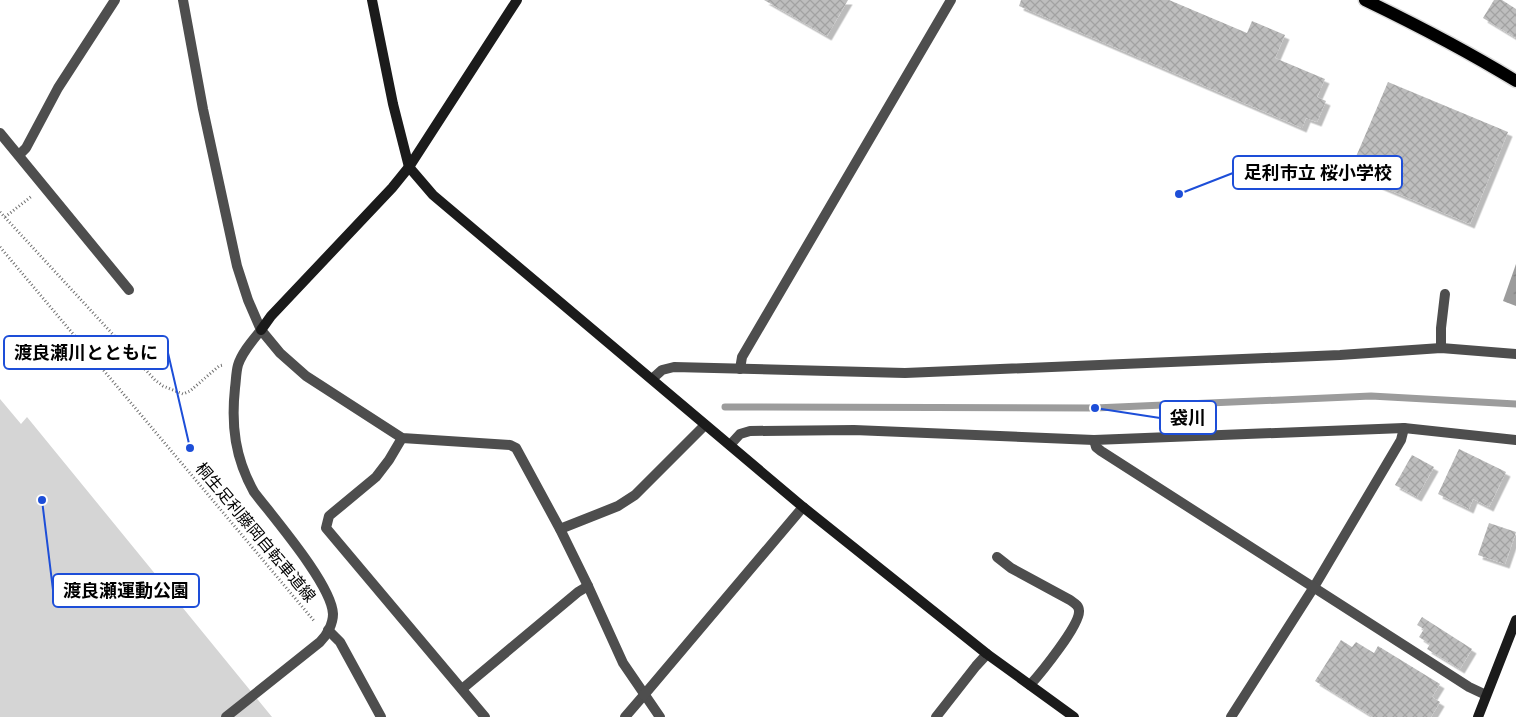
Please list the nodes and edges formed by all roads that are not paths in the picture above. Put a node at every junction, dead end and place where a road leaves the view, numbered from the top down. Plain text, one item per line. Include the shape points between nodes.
1 (115, 0) edge
2 (183, 0) edge
3 (372, 0) edge
4 (517, 0) edge
5 (951, 0) edge
6 (1365, 0) edge
7 (1516, 81) edge
8 (0, 133) edge
9 (19, 155) junction
10 (409, 167) junction
11 (129, 290) dead end
12 (1444, 294) dead end
13 (261, 330) junction
14 (1441, 348) junction
15 (1516, 354) edge
16 (740, 369) junction
17 (652, 379) junction
18 (705, 425) junction
19 (1404, 428) junction
20 (402, 438) junction
21 (1094, 440) junction
22 (1516, 440) edge
23 (730, 445) junction
24 (803, 506) junction
25 (560, 529) junction
26 (996, 557) dead end
27 (588, 586) junction
28 (1314, 587) junction
29 (1516, 620) edge
30 (324, 628) junction
31 (987, 654) junction
32 (1030, 685) junction
33 (462, 689) junction
34 (644, 695) junction
35 (1486, 695) junction
36 (226, 717) edge
37 (381, 717) edge
38 (485, 717) edge
39 (625, 717) edge
40 (660, 717) edge
41 (936, 717) edge
42 (1074, 717) edge
43 (1231, 717) edge
44 (1478, 717) edge

1 - 9 street
2 - 13 street via 237,266
3 - 10 street
4 - 10 street
5 - 16 street via 742,357
6 - 7 main road
8 - 9 street
9 - 11 street
10 - 13 street
10 - 17 street via 433,195
12 - 14 street
13 - 20 street via 280,353 306,376
13 - 30 street via 238,364 233,422 239,460 254,492 315,572 330,600 332,621
14 - 15 street
14 - 16 street via 905,373
16 - 17 street via 674,367 662,370
17 - 18 street
18 - 23 street
18 - 25 street via 635,495 618,506
19 - 21 street
19 - 22 street
19 - 28 street via 1401,440
20 - 25 street via 516,448
20 - 33 street via 376,477 329,516 326,528
21 - 23 street via 854,430 750,431 740,434
21 - 28 street via 1101,451
23 - 24 street
24 - 31 street
24 - 34 street
25 - 27 street
26 - 32 street via 1070,600 1077,605 1079,612 1048,664
27 - 33 street
27 - 34 street via 623,663
28 - 35 street
28 - 43 street
29 - 35 street
30 - 36 street via 320,642
30 - 37 street via 340,642
31 - 32 street
31 - 41 street
32 - 42 street
33 - 38 street
34 - 39 street
34 - 40 street
35 - 44 street

